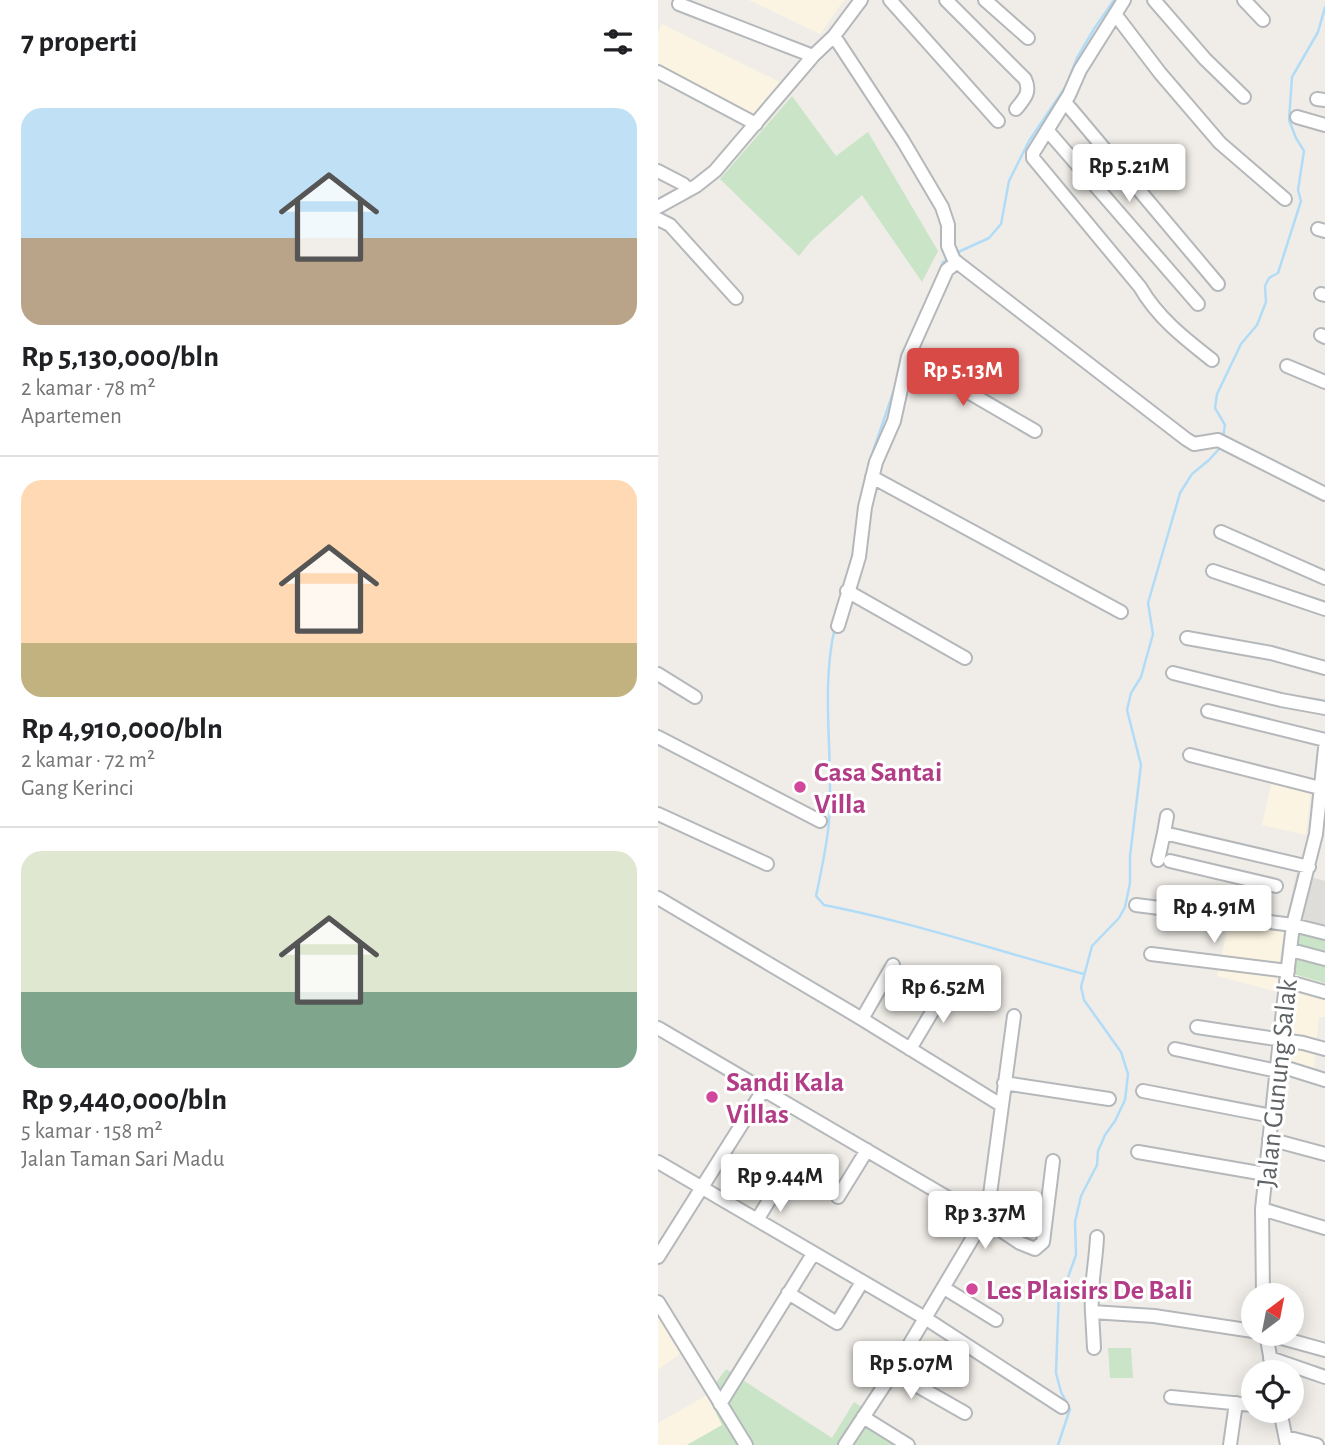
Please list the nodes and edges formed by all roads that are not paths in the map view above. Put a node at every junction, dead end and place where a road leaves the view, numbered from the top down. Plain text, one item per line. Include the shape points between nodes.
1 (861, 0) edge
2 (890, 0) edge
3 (946, 0) edge
4 (985, 0) edge
5 (1124, 0) edge
6 (1154, 0) edge
7 (1244, 0) edge
8 (679, 4) dead end
9 (1115, 14) junction
10 (1263, 20) dead end
11 (834, 36) junction
12 (1028, 38) dead end
13 (813, 56) junction
14 (658, 72) edge
15 (1244, 97) dead end
16 (1065, 102) junction
17 (1016, 109) dead end
18 (1297, 117) dead end
19 (998, 121) dead end
20 (757, 124) junction
21 (1325, 125) edge
22 (1047, 130) junction
23 (658, 171) edge
24 (689, 190) junction
25 (1285, 199) dead end
26 (658, 207) edge
27 (658, 219) edge
28 (954, 257) junction
29 (1219, 284) dead end
30 (736, 298) dead end
31 (1198, 304) dead end
32 (908, 357) junction
33 (1212, 360) dead end
34 (1287, 366) dead end
35 (1325, 382) edge
36 (1035, 431) dead end
37 (872, 477) junction
38 (1325, 494) edge
39 (1221, 532) dead end
40 (1213, 571) dead end
41 (1325, 578) edge
42 (847, 592) junction
43 (1325, 609) edge
44 (1121, 612) dead end
45 (838, 626) dead end
46 (1187, 638) dead end
47 (965, 658) dead end
48 (1325, 668) edge
49 (1173, 673) dead end
50 (658, 674) edge
51 (695, 697) dead end
52 (1325, 708) edge
53 (1208, 711) dead end
54 (658, 737) edge
55 (1325, 740) edge
56 (1325, 748) edge
57 (1190, 755) dead end
58 (1321, 793) edge
59 (658, 814) edge
60 (1167, 816) dead end
61 (820, 821) dead end
62 (1164, 833) junction
63 (1223, 846) junction
64 (1325, 862) edge
65 (1310, 863) junction
66 (767, 864) dead end
67 (1216, 871) junction
68 (1276, 886) dead end
69 (658, 898) edge
70 (1136, 905) dead end
71 (1293, 925) junction
72 (1325, 933) edge
73 (1291, 950) junction
74 (1151, 954) dead end
75 (1325, 959) edge
76 (893, 965) dead end
77 (1287, 976) junction
78 (948, 985) dead end
79 (1325, 992) edge
80 (1014, 1016) dead end
81 (862, 1019) junction
82 (1197, 1027) dead end
83 (658, 1029) edge
84 (1280, 1039) junction
85 (910, 1049) junction
86 (1175, 1049) dead end
87 (1325, 1049) edge
88 (1277, 1068) junction
89 (1325, 1080) edge
90 (1004, 1083) junction
91 (764, 1088) junction
92 (1143, 1091) dead end
93 (1109, 1099) dead end
94 (1001, 1105) junction
95 (1272, 1116) junction
96 (1269, 1139) junction
97 (867, 1150) junction
98 (1138, 1152) dead end
99 (1325, 1154) edge
100 (1053, 1161) dead end
101 (658, 1162) edge
102 (1265, 1174) junction
103 (701, 1189) junction
104 (776, 1189) dead end
105 (838, 1197) dead end
106 (1262, 1209) junction
107 (984, 1219) junction
108 (757, 1220) junction
109 (1325, 1228) edge
110 (1097, 1237) dead end
111 (813, 1254) junction
112 (658, 1257) edge
113 (862, 1282) junction
114 (1263, 1283) edge
115 (944, 1288) junction
116 (788, 1293) junction
117 (658, 1302) edge
118 (1092, 1312) junction
119 (925, 1318) junction
120 (996, 1320) dead end
121 (1241, 1329) edge
122 (1304, 1344) edge
123 (1268, 1346) edge
124 (1094, 1348) dead end
125 (1325, 1350) edge
126 (1270, 1358) joint
127 (870, 1364) dead end
128 (893, 1372) junction
129 (1325, 1377) edge
130 (1171, 1397) dead end
131 (720, 1404) junction
132 (1236, 1404) junction
133 (1241, 1404) edge
134 (1062, 1406) dead end
135 (965, 1413) dead end
136 (863, 1417) junction
137 (1283, 1423) edge
138 (1287, 1441) edge
139 (746, 1445) edge
140 (845, 1445) edge
141 (908, 1445) edge
142 (1230, 1445) edge
143 (1317, 1445) edge

1 - 11 street
2 - 19 street
3 - 17 street via 1025,79 1027,95
4 - 12 street
5 - 9 street
6 - 15 street
7 - 10 street
8 - 13 street
9 - 16 street
9 - 25 street via 1220,144
11 - 13 street
11 - 28 street via 942,207
13 - 20 street
14 - 20 street
16 - 22 street
16 - 29 street
18 - 21 street
20 - 24 street via 715,171
22 - 31 street
22 - 33 street via 1033,159 1151,306
23 - 24 street
24 - 26 street
27 - 30 street via 670,225
28 - 32 street
28 - 38 street via 1186,439 1194,444 1218,440
32 - 36 street
32 - 37 street via 894,421
34 - 35 street
37 - 42 street via 863,537
37 - 44 street
39 - 41 street
40 - 43 street
42 - 45 street
42 - 47 street
46 - 48 street
49 - 52 street
50 - 51 street
53 - 55 street
54 - 61 street
56 - 58 street, Jalan Gunung Salak
57 - 58 street
58 - 65 street, Jalan Gunung Salak
59 - 66 street
60 - 62 street
62 - 63 street
62 - 67 street via 1164,860
63 - 65 street
63 - 67 street
64 - 65 street
65 - 71 street, Jalan Gunung Salak
67 - 68 street
69 - 81 street
70 - 71 street
71 - 72 street
71 - 73 street, Jalan Gunung Salak
73 - 75 street
73 - 77 street, Jalan Gunung Salak
74 - 77 street
76 - 81 street
77 - 79 street
77 - 84 street, Jalan Gunung Salak
78 - 85 street
80 - 90 street
81 - 85 street
82 - 84 street
83 - 91 street
84 - 87 street
84 - 88 street, Jalan Gunung Salak
85 - 94 street
86 - 88 street
88 - 89 street
88 - 95 street, Jalan Gunung Salak
90 - 93 street
90 - 94 street
91 - 97 street
91 - 103 street
92 - 95 street
94 - 107 street
95 - 96 street, Jalan Gunung Salak
96 - 99 street
96 - 102 street, Jalan Gunung Salak
97 - 105 street
97 - 107 street
98 - 102 street
100 - 107 street via 1040,1247 1020,1243
101 - 103 street
102 - 106 street, Jalan Gunung Salak
103 - 108 street
103 - 112 street
104 - 108 street
106 - 109 street
106 - 114 street, Jalan Gunung Salak
107 - 115 street
108 - 111 street
110 - 118 street via 1090,1286
111 - 113 street
111 - 116 street
113 - 116 street via 837,1323
113 - 119 street
115 - 119 street
115 - 120 street
116 - 131 street
117 - 131 street
118 - 121 street
118 - 124 street
119 - 128 street
119 - 134 street
122 - 125 street
123 - 126 street
126 - 129 street
127 - 128 street
128 - 135 street
128 - 136 street
130 - 132 street
131 - 139 street
132 - 133 street
132 - 142 street
136 - 140 street
136 - 141 street
137 - 138 street
138 - 143 street

